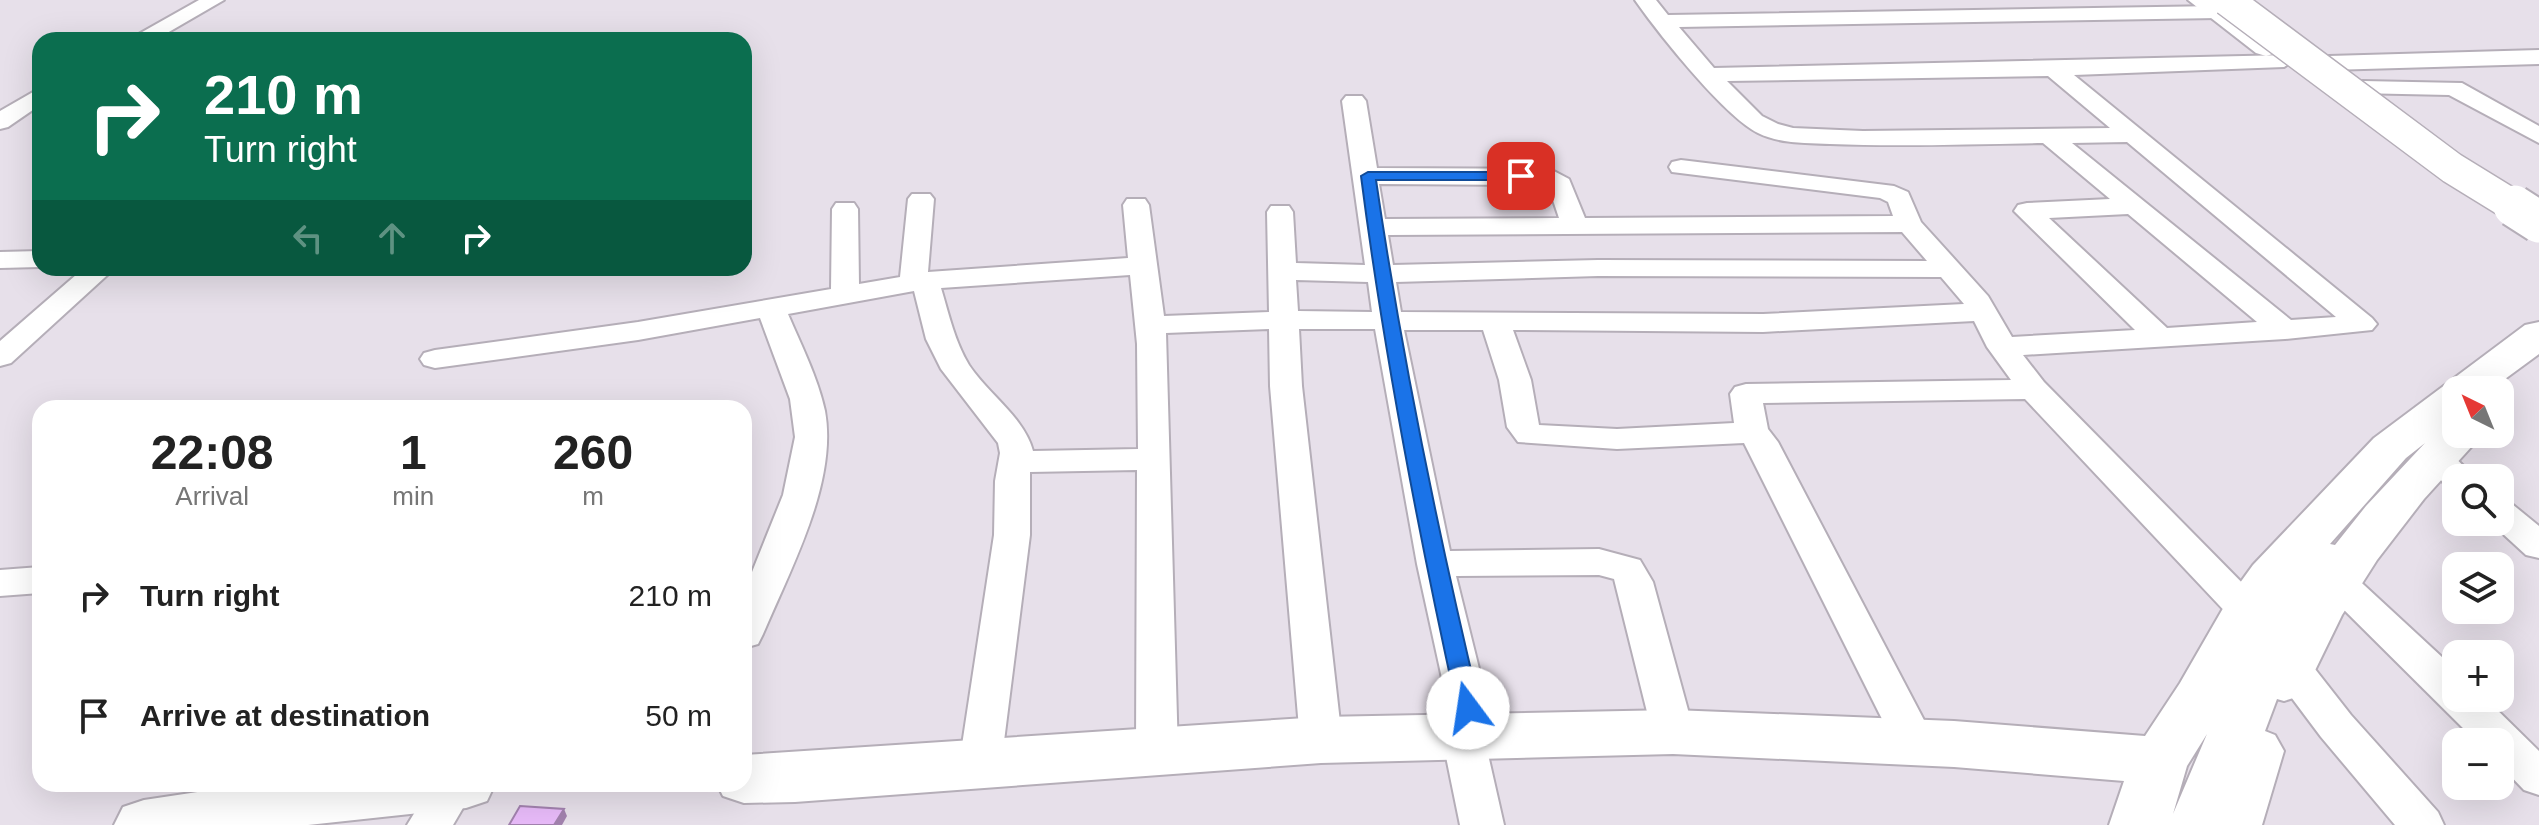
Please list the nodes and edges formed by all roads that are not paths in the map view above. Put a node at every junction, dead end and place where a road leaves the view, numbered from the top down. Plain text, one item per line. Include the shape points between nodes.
1 (214, 0) edge
2 (1645, 0) edge
3 (1866, 0) edge
4 (2217, 6) edge
5 (1886, 16) junction
6 (1663, 21) junction
7 (154, 32) edge
8 (2539, 57) edge
9 (2284, 60) junction
10 (2329, 63) junction
11 (2053, 69) junction
12 (1708, 75) junction
13 (2363, 88) junction
14 (32, 100) edge
15 (1354, 101) dead end
16 (0, 122) edge
17 (2133, 135) junction
18 (2539, 136) edge
19 (2050, 137) junction
20 (1681, 167) dead end
21 (1368, 176) junction
22 (921, 199) dead end
23 (1136, 205) dead end
24 (2131, 206) junction
25 (2539, 207) edge
26 (845, 209) dead end
27 (1280, 212) dead end
28 (2539, 222) edge
29 (1909, 224) junction
30 (1375, 227) junction
31 (1575, 227) junction
32 (2539, 232) edge
33 (32, 259) edge
34 (0, 260) edge
35 (1140, 266) junction
36 (1948, 269) junction
37 (1282, 271) junction
38 (1382, 274) junction
39 (92, 276) edge
40 (919, 282) junction
41 (845, 294) junction
42 (771, 308) junction
43 (1984, 312) junction
44 (1282, 320) junction
45 (1388, 322) junction
46 (1495, 322) junction
47 (1150, 325) junction
48 (2285, 330) junction
49 (2539, 334) edge
50 (2161, 338) junction
51 (2002, 347) junction
52 (2539, 356) edge
53 (0, 357) edge
54 (435, 359) dead end
55 (2539, 366) edge
56 (2482, 376) edge
57 (2511, 376) edge
58 (2514, 387) edge
59 (2033, 389) junction
60 (2442, 407) edge
61 (1752, 432) junction
62 (2442, 439) edge
63 (2451, 448) edge
64 (1154, 459) junction
65 (1015, 462) junction
66 (2514, 524) edge
67 (2539, 546) edge
68 (1435, 564) junction
69 (32, 581) edge
70 (2338, 582) junction
71 (0, 583) edge
72 (2247, 611) junction
73 (752, 614) edge
74 (2290, 666) junction
75 (2442, 681) edge
76 (2474, 712) edge
77 (1673, 732) junction
78 (1469, 737) junction
79 (1321, 740) junction
80 (1915, 743) junction
81 (1157, 753) junction
82 (2160, 761) junction
83 (980, 765) junction
84 (2539, 778) edge
85 (752, 779) edge
86 (417, 792) edge
87 (451, 792) edge
88 (326, 811) edge
89 (2232, 819) edge
90 (144, 825) edge
91 (429, 825) edge
92 (1482, 825) edge
93 (2139, 825) edge
94 (2422, 825) edge

1 - 7 street
2 - 6 street
3 - 5 street
4 - 5 street
4 - 9 street
4 - 10 street via 2290,37
4 - 28 street, bridge
5 - 6 street
6 - 12 street
8 - 10 street
9 - 11 street
9 - 32 street via 2397,142
10 - 13 street
11 - 12 street
11 - 17 street
12 - 19 street via 1754,121 1793,135
13 - 18 street via 2454,88
13 - 25 street
14 - 16 street
15 - 21 street
17 - 19 street
17 - 48 street via 2362,324
19 - 24 street
20 - 29 street via 1885,191 1899,197
21 - 30 street
21 - 31 street via 1550,177 1560,184
22 - 40 street
23 - 35 street
24 - 48 street
24 - 50 street via 2027,211
26 - 41 street
27 - 37 street
29 - 31 street
29 - 36 street
30 - 31 street
30 - 38 street
33 - 34 street
35 - 40 street
35 - 47 street
36 - 38 street via 1598,268
36 - 43 street
37 - 38 street
37 - 44 street
38 - 45 street
39 - 53 street
40 - 41 street
40 - 65 street via 956,369 1014,441
41 - 42 street
42 - 54 street
42 - 73 street via 810,415 810,438 801,495
43 - 46 street via 1763,323
43 - 51 street
44 - 45 street
44 - 47 street
44 - 79 street
45 - 46 street
45 - 68 street
46 - 61 street via 1515,380 1523,427 1530,435 1617,439
47 - 64 street
48 - 50 street
49 - 56 street
50 - 51 street
51 - 59 street
52 - 57 street
55 - 58 street
59 - 61 street via 1746,394
59 - 72 street
60 - 72 street via 2390,448 2319,522
61 - 80 street via 1762,442
62 - 89 street via 2432,432 2340,526 2287,608
63 - 70 street via 2378,521
64 - 65 street
64 - 81 street
65 - 83 street via 1012,535
66 - 67 street
68 - 77 street via 1599,562 1627,569 1635,582
68 - 78 street
69 - 71 street
70 - 74 street
70 - 75 street
72 - 82 street
74 - 89 street
74 - 94 street
76 - 84 street
77 - 78 street
77 - 80 street
78 - 79 street
78 - 92 street
79 - 81 street
80 - 82 street
81 - 83 street
82 - 93 street
83 - 85 street
86 - 88 street
87 - 91 street
88 - 90 street

